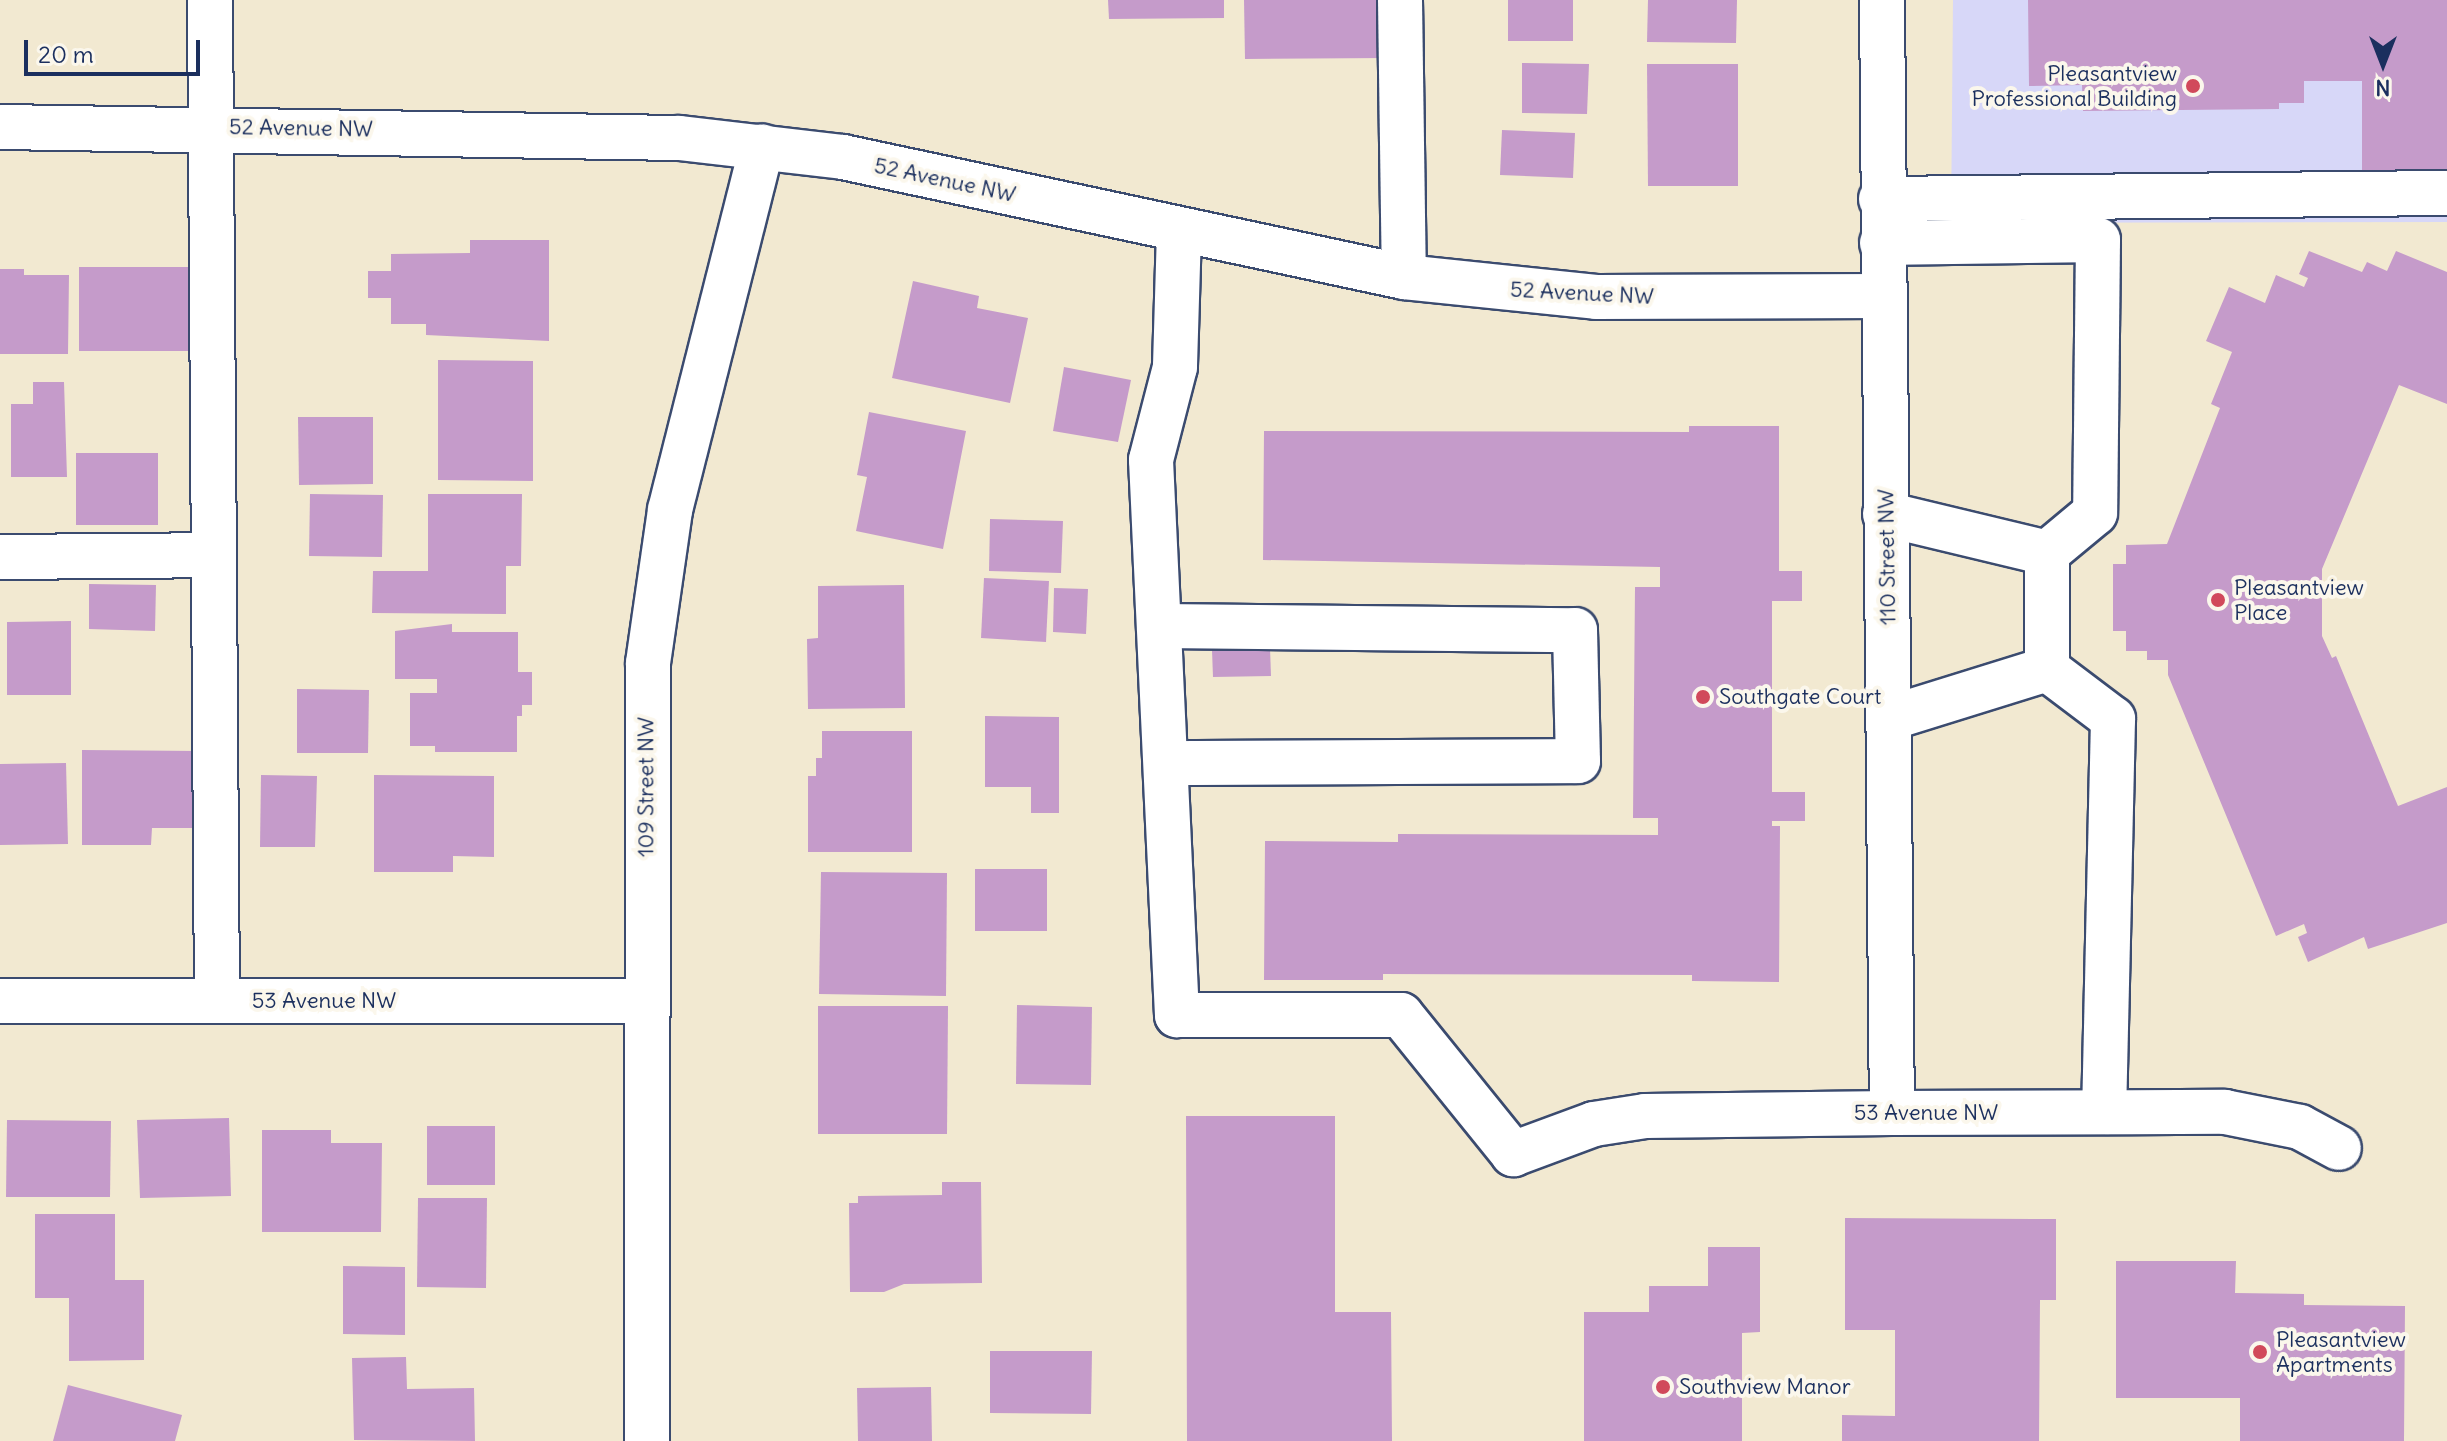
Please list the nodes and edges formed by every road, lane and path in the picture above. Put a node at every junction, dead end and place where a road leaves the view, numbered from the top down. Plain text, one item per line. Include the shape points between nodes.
1 (210, 0) edge
2 (1400, 0) edge
3 (1882, 0) edge
4 (0, 127) edge
5 (211, 127) junction
6 (762, 146) junction
7 (2447, 193) edge
8 (1881, 199) junction
9 (1179, 231) junction
10 (1882, 243) junction
11 (1404, 277) junction
12 (1883, 296) junction
13 (1885, 514) junction
14 (2047, 553) junction
15 (214, 555) junction
16 (0, 557) edge
17 (1159, 626) junction
18 (2047, 669) junction
19 (1890, 718) junction
20 (1167, 763) junction
21 (0, 1001) edge
22 (217, 1001) junction
23 (647, 1001) junction
24 (2104, 1112) junction
25 (1892, 1113) junction
26 (2339, 1148) dead end
27 (647, 1441) edge

1 - 5 street
2 - 11 street
3 - 8 street, 110 Street NW
4 - 5 street, 52 Avenue NW
5 - 6 street, 52 Avenue NW via 547,132
5 - 15 street
6 - 9 street, 52 Avenue NW via 843,157
6 - 23 street, 109 Street NW via 659,568 645,751
7 - 8 street
8 - 10 street, 110 Street NW
9 - 11 street, 52 Avenue NW
9 - 17 street via 1175,367 1151,460
10 - 12 street, 110 Street NW
10 - 14 street via 2098,240 2095,513
11 - 12 street, 52 Avenue NW via 1596,297
12 - 13 street, 110 Street NW
13 - 14 street
13 - 19 street, 110 Street NW
14 - 18 street
15 - 16 street
15 - 22 street
17 - 20 street
17 - 20 street via 1575,630 1578,761
18 - 19 street
18 - 24 street via 2113,719
19 - 25 street, 110 Street NW
20 - 25 street, 53 Avenue NW via 1177,1015 1401,1015 1513,1154 1594,1124 1645,1116
21 - 22 street, 53 Avenue NW
22 - 23 street, 53 Avenue NW
23 - 27 street, 109 Street NW
24 - 25 street, 53 Avenue NW
24 - 26 street, 53 Avenue NW via 2265,1117 2300,1127

